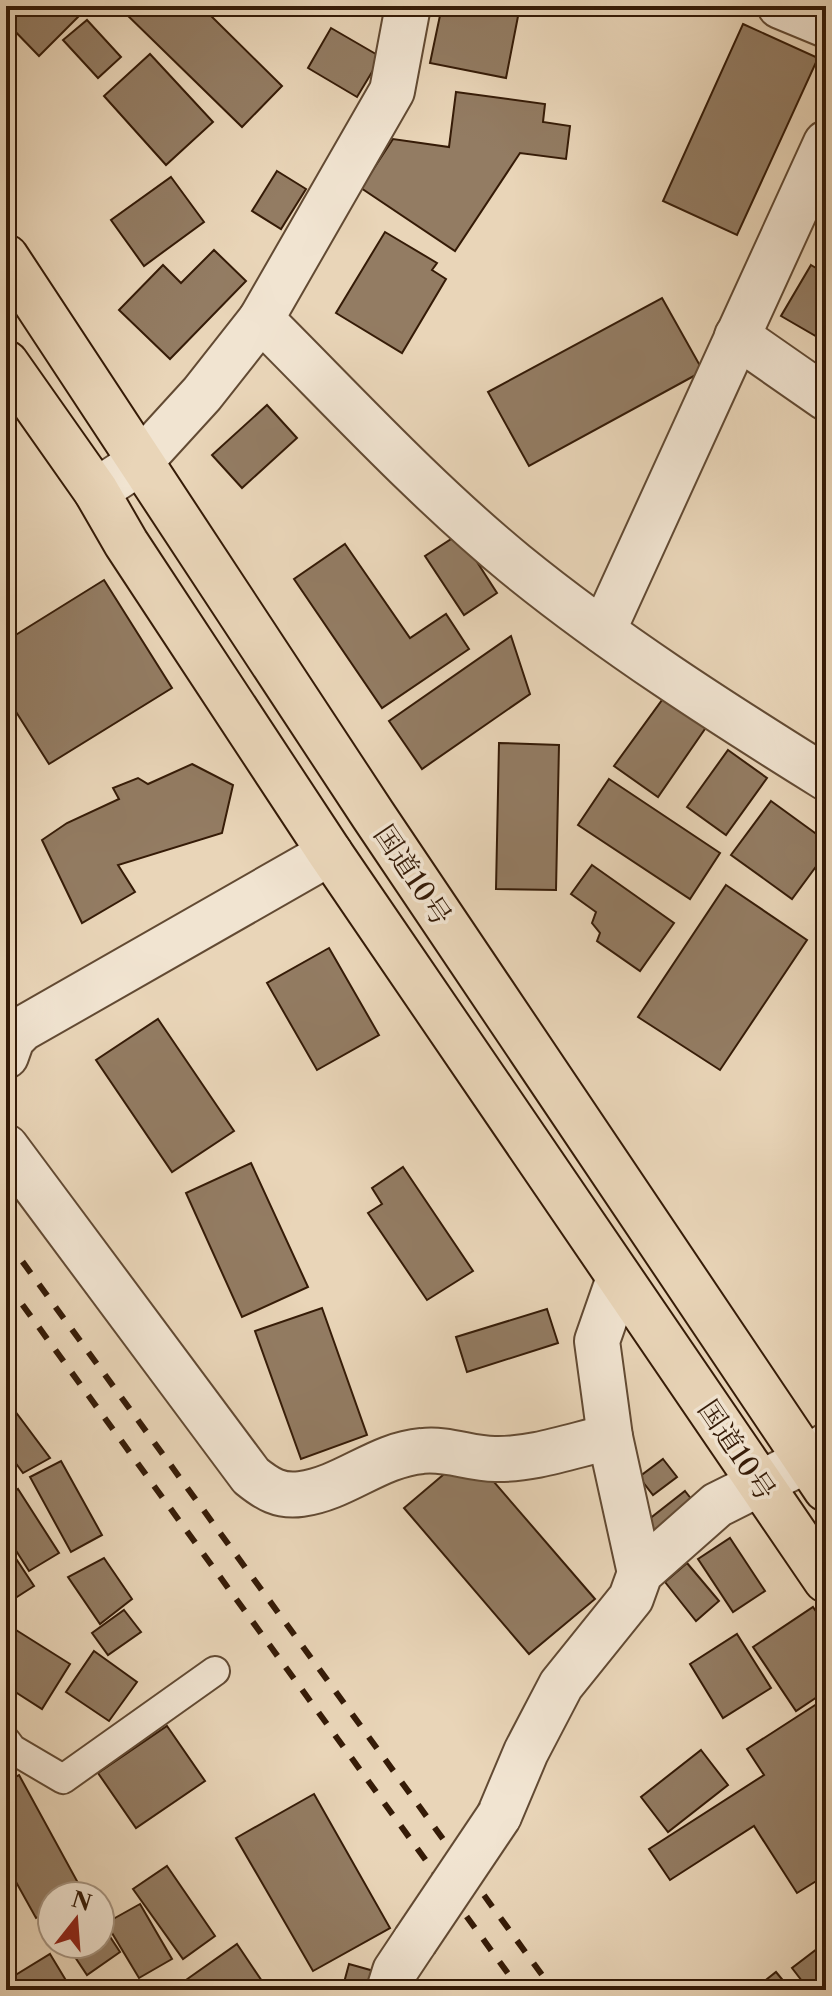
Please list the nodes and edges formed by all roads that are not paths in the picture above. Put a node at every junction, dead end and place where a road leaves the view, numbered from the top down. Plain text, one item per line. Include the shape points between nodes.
1 (408, 6) edge
2 (780, 6) edge
3 (826, 25) edge
4 (823, 158) edge
5 (6, 257) edge
6 (261, 319) junction
7 (737, 336) junction
8 (6, 363) edge
9 (826, 398) edge
10 (139, 463) junction
11 (96, 491) junction
12 (603, 631) junction
13 (821, 766) edge
14 (330, 853) junction
15 (6, 1056) edge
16 (6, 1147) edge
17 (619, 1278) junction
18 (610, 1437) junction
19 (820, 1465) edge
20 (760, 1484) junction
21 (640, 1573) junction
22 (826, 1580) edge
23 (215, 1671) dead end
24 (6, 1741) edge
25 (402, 1973) edge

1 - 6 street via 392,91
2 - 3 street
4 - 7 street
5 - 10 highway, 国道10号
6 - 10 street
6 - 12 street via 514,563
7 - 9 street
7 - 12 street
8 - 11 highway, 国道10号
10 - 11 street
10 - 19 highway, 国道10号
11 - 14 highway, 国道10号
12 - 13 street
14 - 15 street via 22,1029
14 - 17 highway, 国道10号
16 - 18 street via 251,1476 271,1492 298,1495 330,1487 378,1461 420,1451 514,1459
17 - 18 street via 597,1341
17 - 20 highway, 国道10号
18 - 21 street
19 - 20 street
20 - 21 street via 717,1505
20 - 22 highway, 国道10号
21 - 25 street, bridge via 631,1598 561,1685 499,1816
23 - 24 lane via 63,1779

